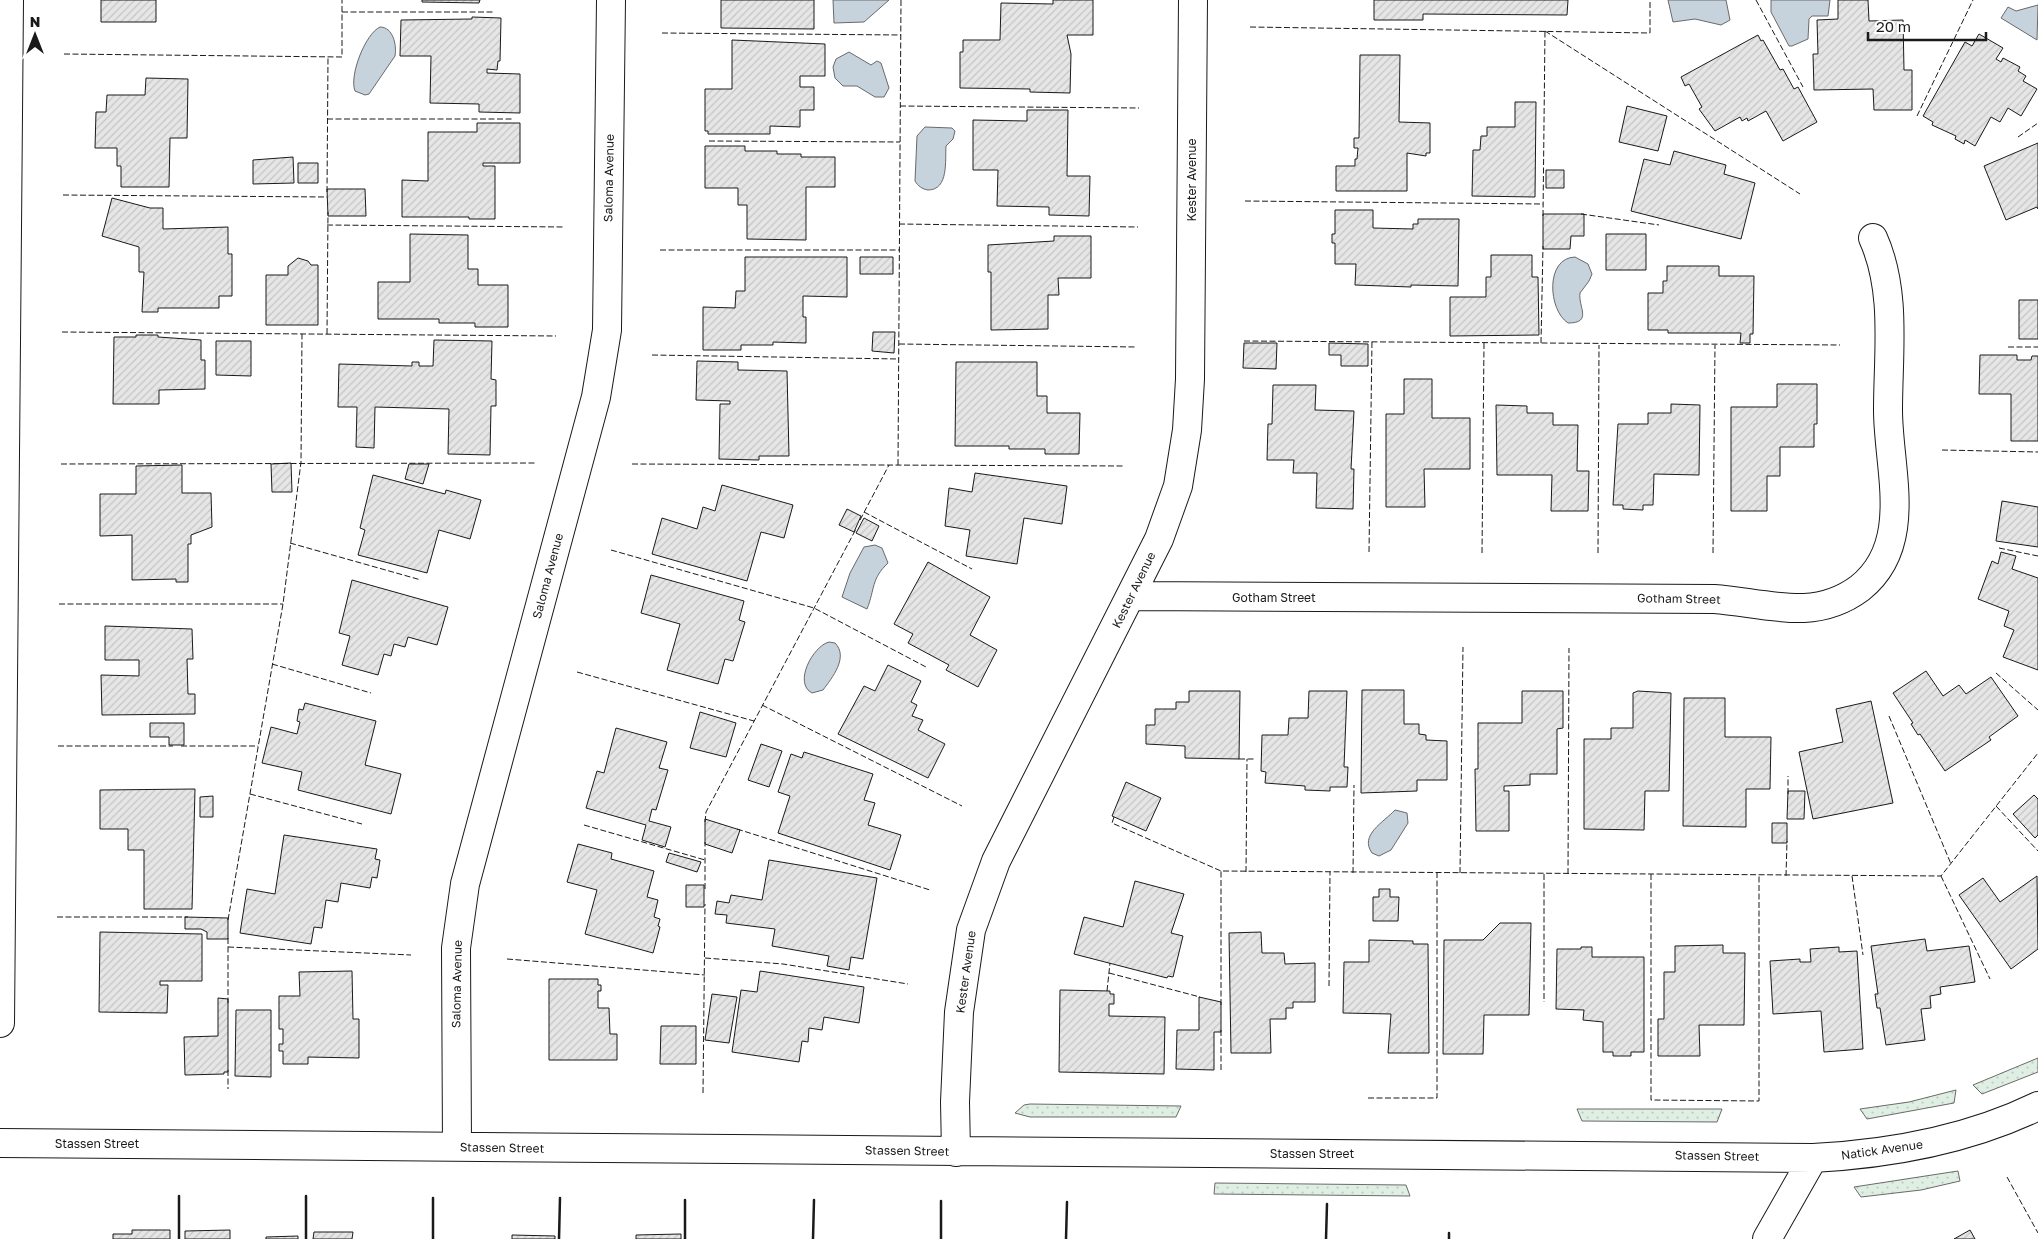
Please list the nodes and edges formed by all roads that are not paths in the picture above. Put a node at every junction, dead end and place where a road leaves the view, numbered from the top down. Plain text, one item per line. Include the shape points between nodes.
1 (9, 0) edge
2 (611, 0) edge
3 (1193, 0) edge
4 (3, 231) edge
5 (1873, 238) dead end
6 (1131, 596) junction
7 (0, 1023) edge
8 (2038, 1106) edge
9 (0, 1143) edge
10 (457, 1147) junction
11 (956, 1152) junction
12 (1814, 1158) junction
13 (1767, 1239) edge

1 - 4 street
2 - 10 street, Saloma Avenue via 607,330 596,397 465,884 456,948
3 - 6 street, Kester Avenue via 1187,430 1178,486 1159,539
4 - 7 street
5 - 6 street, Gotham Street via 1881,256 1888,290 1888,420 1894,519 1892,537 1880,567 1869,580 1842,599 1804,608 1714,599
6 - 11 street, Kester Avenue via 996,861 971,930 959,1012
8 - 12 street, Natick Avenue via 2000,1122 1922,1145
9 - 10 street, Stassen Street
10 - 11 street, Stassen Street
11 - 12 street, Stassen Street
12 - 13 street

